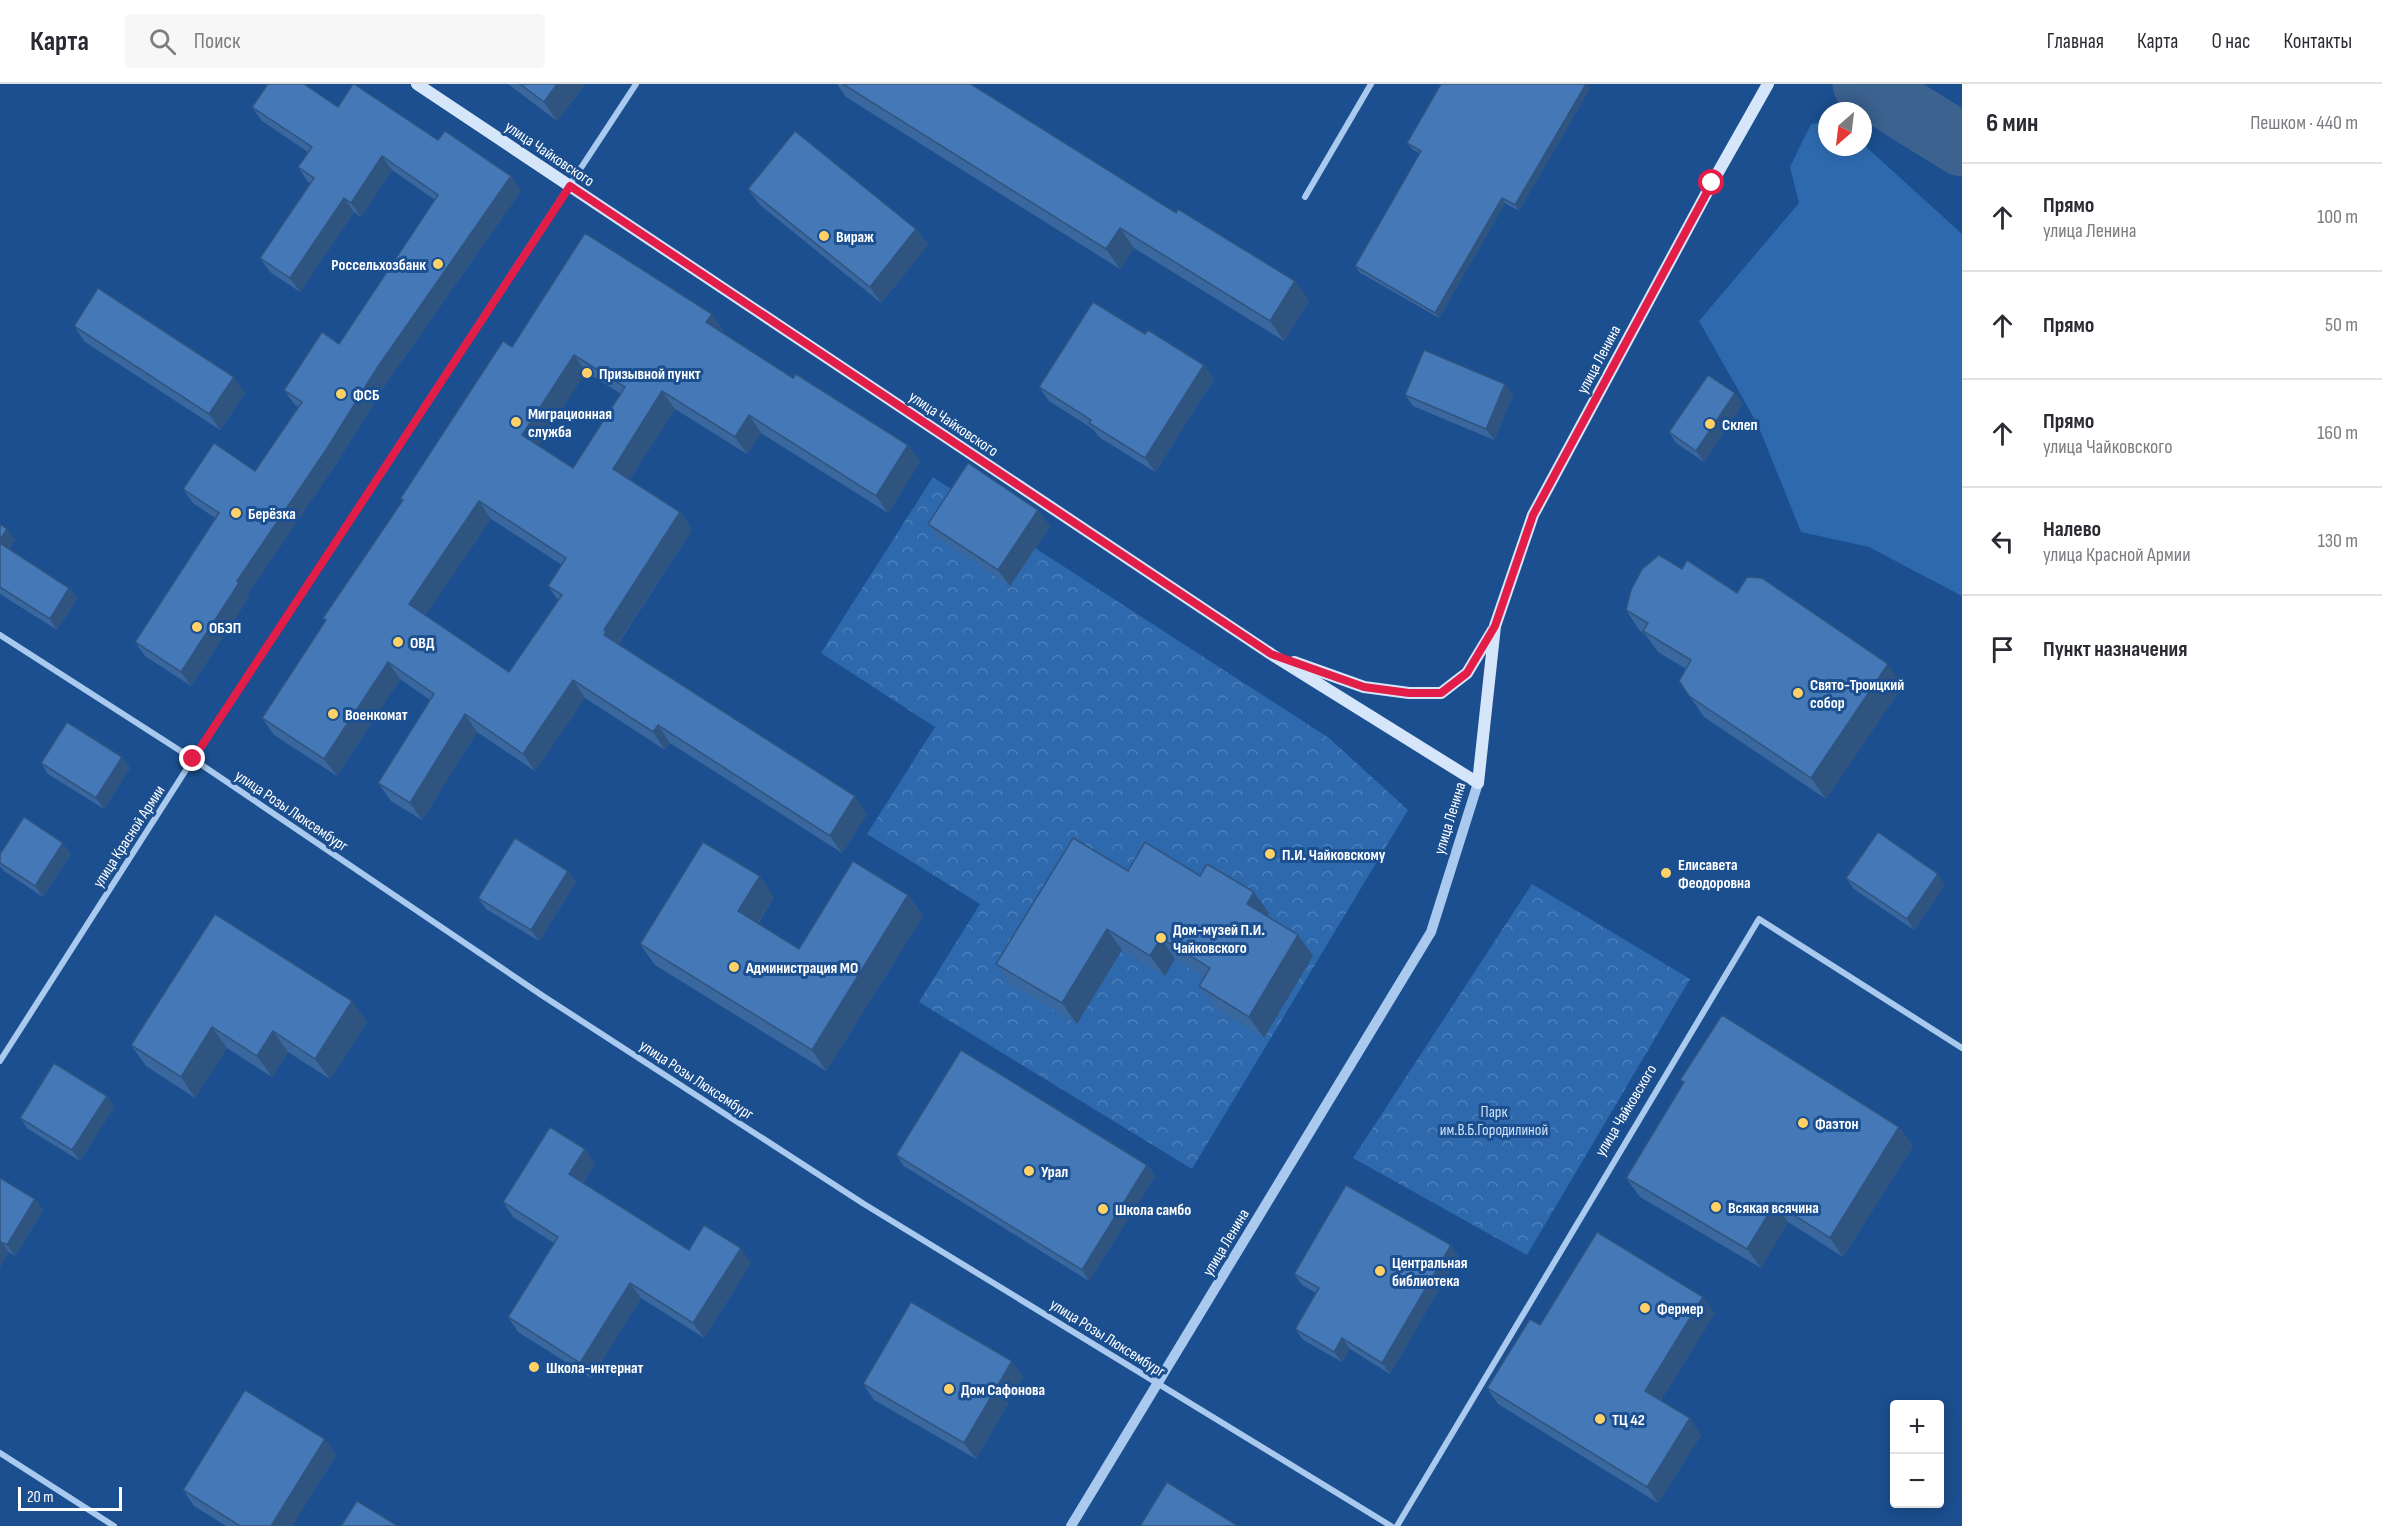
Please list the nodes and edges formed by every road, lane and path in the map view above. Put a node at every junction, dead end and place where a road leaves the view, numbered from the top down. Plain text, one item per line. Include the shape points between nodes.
1 (417, 84) edge
2 (636, 84) edge
3 (1371, 84) edge
4 (1768, 84) edge
5 (570, 186) junction
6 (1305, 197) dead end
7 (1495, 626) junction
8 (0, 635) edge
9 (1271, 654) junction
10 (193, 759) junction
11 (1478, 783) junction
12 (1962, 1048) edge
13 (0, 1061) edge
14 (1158, 1384) junction
15 (0, 1453) edge
16 (114, 1526) edge
17 (1071, 1526) edge
18 (1391, 1526) edge
19 (1397, 1526) edge

1 - 5 main road, улица Чайковского
2 - 5 street, улица Красной Армии
3 - 6 street
4 - 7 main road, улица Ленина via 1533,515
5 - 9 main road, улица Чайковского
5 - 10 street, улица Красной Армии
7 - 9 main road via 1467,673 1441,693 1364,687
7 - 11 main road, улица Ленина
8 - 10 street, улица Розы Люксембург
9 - 11 main road, улица Чайковского
10 - 13 street, улица Красной Армии
10 - 14 street, улица Розы Люксембург via 543,996 864,1204
11 - 14 street, улица Ленина via 1431,932
12 - 19 street, улица Чайковского via 1759,919
14 - 17 street, улица Ленина
14 - 18 street, улица Розы Люксембург
15 - 16 street

